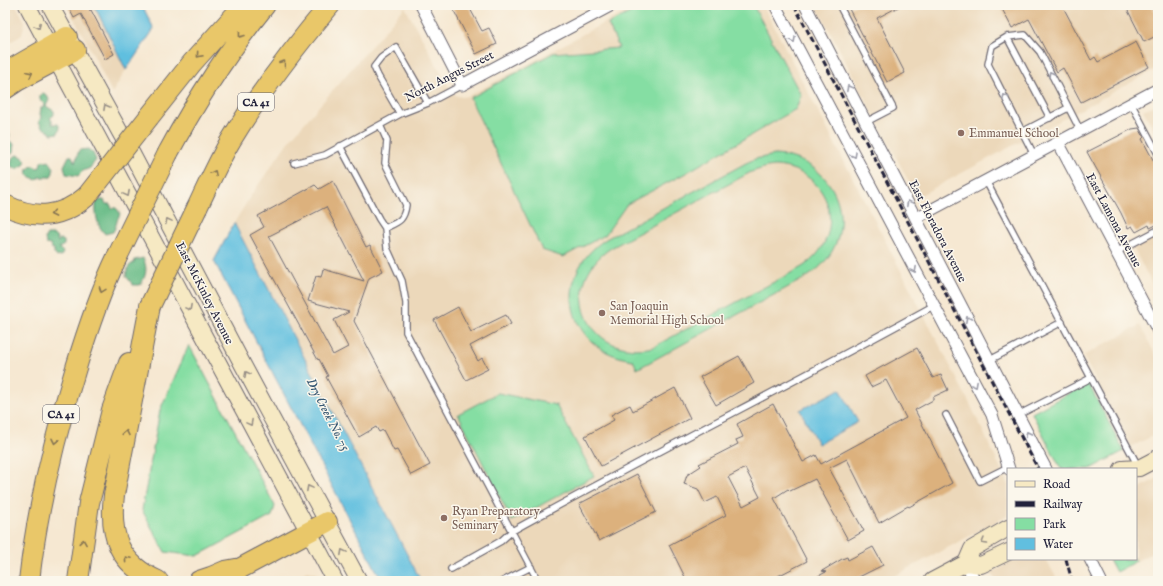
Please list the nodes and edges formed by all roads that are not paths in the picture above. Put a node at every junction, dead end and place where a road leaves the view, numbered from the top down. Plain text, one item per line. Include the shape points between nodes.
1 (27, 5) edge
2 (50, 5) edge
3 (244, 5) edge
4 (265, 5) edge
5 (330, 5) edge
6 (421, 5) edge
7 (775, 5) edge
8 (806, 5) edge
9 (839, 5) edge
10 (609, 6) edge
11 (1007, 37) junction
12 (71, 44) junction
13 (53, 54) junction
14 (5, 73) edge
15 (462, 84) junction
16 (1158, 88) edge
17 (5, 89) edge
18 (428, 103) junction
19 (1131, 103) junction
20 (1068, 108) junction
21 (400, 114) junction
22 (1050, 118) junction
23 (866, 122) junction
24 (380, 125) junction
25 (1080, 130) junction
26 (1022, 132) junction
27 (1058, 142) junction
28 (340, 146) junction
29 (1158, 154) edge
30 (1034, 155) junction
31 (294, 162) dead end
32 (986, 181) junction
33 (5, 205) edge
34 (916, 218) junction
35 (385, 228) junction
36 (1158, 230) edge
37 (1116, 252) junction
38 (1158, 255) edge
39 (1158, 262) edge
40 (150, 306) junction
41 (933, 306) junction
42 (1062, 322) junction
43 (1158, 331) edge
44 (990, 360) junction
45 (1091, 378) junction
46 (946, 415) dead end
47 (1018, 416) junction
48 (1158, 458) edge
49 (1009, 468) edge
50 (1045, 468) edge
51 (1137, 468) edge
52 (1007, 469) edge
53 (1138, 470) edge
54 (327, 522) junction
55 (1007, 529) edge
56 (512, 531) junction
57 (309, 532) junction
58 (1007, 546) edge
59 (1007, 552) edge
60 (1091, 560) edge
61 (974, 564) junction
62 (531, 567) junction
63 (451, 569) dead end
64 (236, 575) edge
65 (29, 581) edge
66 (78, 581) edge
67 (158, 581) edge
68 (199, 581) edge
69 (335, 581) edge
70 (359, 581) edge
71 (503, 581) edge
72 (538, 581) edge
73 (932, 581) edge
74 (975, 581) edge
75 (1102, 581) edge

1 -> 13 main road, East McKinley Avenue
2 - 12 main road, East McKinley Avenue
3 -> 33 highway, bridge via 192,63 80,203 47,215 24,213
4 -> 65 highway, CA 41, bridge via 241,36 189,115 106,280 60,417 38,520
40 -> 5 highway, CA 41, bridge via 231,141 270,80
6 - 15 street
7 -> 41 street
23 -> 8 street, East Floradora Avenue
9 - 23 lane via 893,108
10 - 15 street, North Angus Street
20 -> 11 lane via 1040,52 1025,35
11 - 22 lane
26 -> 11 lane via 988,64 992,46
12 - 13 highway
54 -> 12 main road, East McKinley Avenue via 136,161
13 - 14 highway
17 -> 13 highway
13 -> 57 main road, East McKinley Avenue
15 - 18 lane, North Angus Street
16 - 19 street
18 - 21 lane, North Angus Street
18 - 21 lane via 396,47 374,67
19 - 25 street
19 - 29 lane
20 - 22 lane
20 - 25 lane
21 - 24 lane, North Angus Street
22 - 26 lane
34 -> 23 street, East Floradora Avenue
24 - 28 lane, North Angus Street
24 - 35 lane via 387,141 385,163 406,205 401,220
25 - 27 street
26 - 30 lane
27 - 30 street
27 - 37 street, East Lamona Avenue
28 - 31 lane, North Angus Street via 324,155
28 - 35 lane
30 - 32 street
32 - 34 street
32 - 42 lane
44 -> 34 street, East Floradora Avenue
35 - 56 lane via 387,248 402,281 406,303 406,332
36 - 37 lane
37 - 43 street, East Lamona Avenue
38 - 39 lane
66 -> 40 highway, CA 41 via 90,503 112,410
67 -> 40 highway via 138,570 122,553 116,539 112,512
41 -> 49 street via 992,416
41 - 56 lane
42 - 44 lane
42 - 45 lane
44 - 47 street, East Floradora Avenue
45 - 47 lane
45 - 51 lane
46 - 52 lane via 980,481
50 -> 47 street, East Floradora Avenue
48 - 53 main road
54 - 57 highway
70 -> 54 main road, East McKinley Avenue
55 -> 61 main road via 972,549
56 - 62 lane
56 - 63 lane via 501,541
57 - 64 highway
57 - 69 main road, East McKinley Avenue
58 - 61 main road
59 - 61 main road
60 - 75 street
61 - 73 main road
61 - 74 street
62 - 71 lane
62 - 72 lane
64 - 68 highway via 225,571

